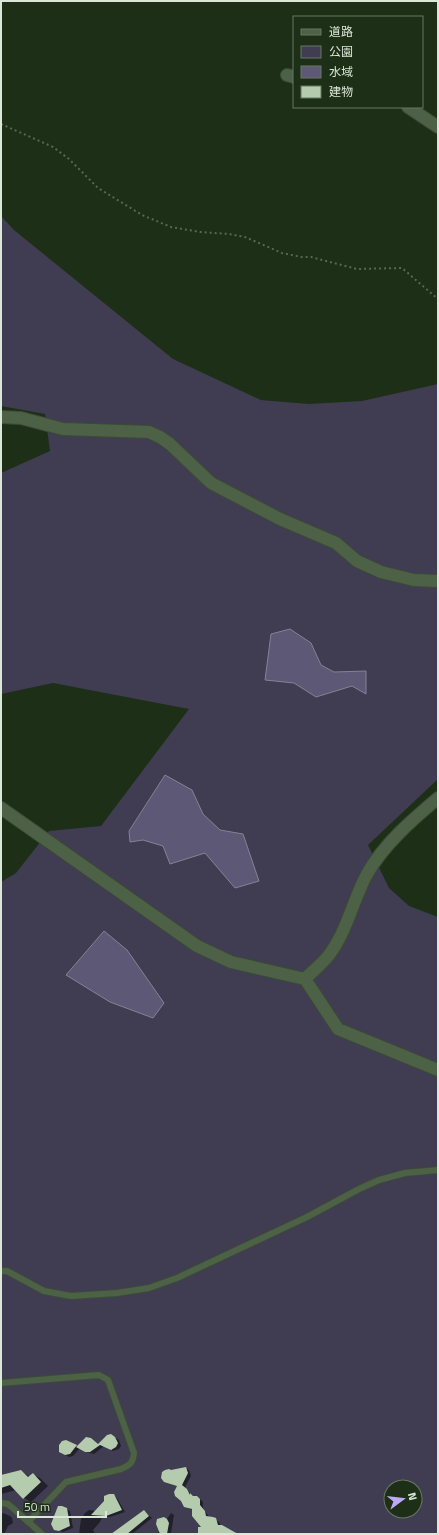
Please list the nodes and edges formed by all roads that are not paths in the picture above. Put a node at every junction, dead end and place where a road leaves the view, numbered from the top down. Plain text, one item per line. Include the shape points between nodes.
1 (409, 108) edge
2 (438, 128) edge
3 (1, 417) edge
4 (438, 581) edge
5 (438, 798) edge
6 (1, 808) edge
7 (305, 979) junction
8 (438, 1070) edge
9 (438, 1170) edge
10 (1, 1271) edge
11 (1, 1383) edge
12 (1, 1503) edge
13 (28, 1522) junction
14 (42, 1534) edge

1 - 2 street
3 - 4 street via 21,418 63,429 150,432 170,444 211,484 280,519 336,543 357,561 381,572 414,580
5 - 7 street via 386,847 368,874 339,939 329,955
6 - 7 street via 197,946 231,962
7 - 8 street via 338,1030
9 - 10 lane via 405,1173 379,1180 192,1272 149,1288 71,1296 44,1291 7,1271
11 - 13 lane via 99,1375 108,1380 134,1453 133,1462 121,1469 66,1482
12 - 13 lane via 8,1504
13 - 14 lane

